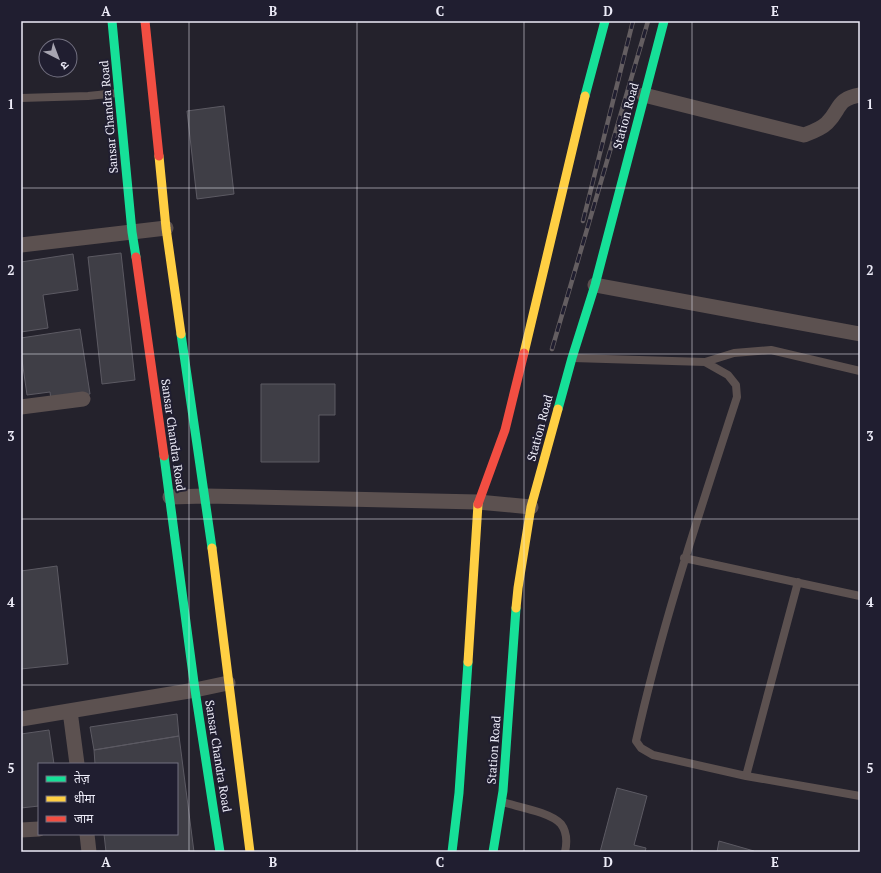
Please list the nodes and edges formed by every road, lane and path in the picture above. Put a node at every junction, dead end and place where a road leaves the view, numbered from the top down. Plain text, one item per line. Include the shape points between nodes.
1 (112, 21) edge
2 (145, 21) edge
3 (605, 21) edge
4 (664, 21) edge
5 (118, 93) junction
6 (644, 95) junction
7 (860, 95) edge
8 (21, 98) edge
9 (166, 228) junction
10 (132, 232) junction
11 (21, 245) edge
12 (595, 285) junction
13 (860, 334) edge
14 (572, 358) junction
15 (705, 362) junction
16 (860, 371) edge
17 (83, 400) dead end
18 (21, 407) edge
19 (205, 496) junction
20 (170, 497) junction
21 (478, 502) junction
22 (531, 507) junction
23 (684, 558) junction
24 (798, 582) junction
25 (860, 596) edge
26 (228, 683) junction
27 (195, 690) junction
28 (70, 711) junction
29 (21, 719) edge
30 (77, 763) edge
31 (746, 776) junction
32 (860, 796) edge
33 (501, 802) junction
34 (38, 829) edge
35 (21, 830) edge
36 (87, 835) edge
37 (89, 852) edge
38 (220, 852) edge
39 (250, 852) edge
40 (452, 852) edge
41 (493, 852) edge
42 (565, 852) edge

1 - 5 main road, Sansar Chandra Road
2 - 9 main road, Sansar Chandra Road
3 - 21 main road via 505,430
4 - 6 main road, Station Road
5 - 8 lane
5 - 10 main road, Sansar Chandra Road
6 - 7 street via 804,135 815,132 827,123 841,102 850,96
6 - 12 main road, Station Road
9 - 10 street
9 - 19 main road, Sansar Chandra Road
10 - 11 street
10 - 20 main road, Sansar Chandra Road
12 - 13 street
12 - 14 main road, Station Road
14 - 15 lane
14 - 22 main road, Station Road
15 - 16 lane via 734,353 771,350
15 - 23 lane via 728,375 736,386 737,397
17 - 18 street
19 - 20 street
19 - 21 street
19 - 26 main road, Sansar Chandra Road
20 - 27 main road, Sansar Chandra Road
21 - 22 street
21 - 40 main road via 459,793
22 - 33 main road, Station Road via 518,588
23 - 24 lane
23 - 31 lane via 636,741 641,748 653,754
24 - 25 lane
24 - 31 lane
26 - 27 street
26 - 39 main road, Sansar Chandra Road
27 - 28 street
27 - 38 main road, Sansar Chandra Road
28 - 29 street
28 - 30 street
31 - 32 lane
33 - 41 main road, Station Road
33 - 42 lane via 548,815 561,825 567,842
34 - 35 street
36 - 37 street

